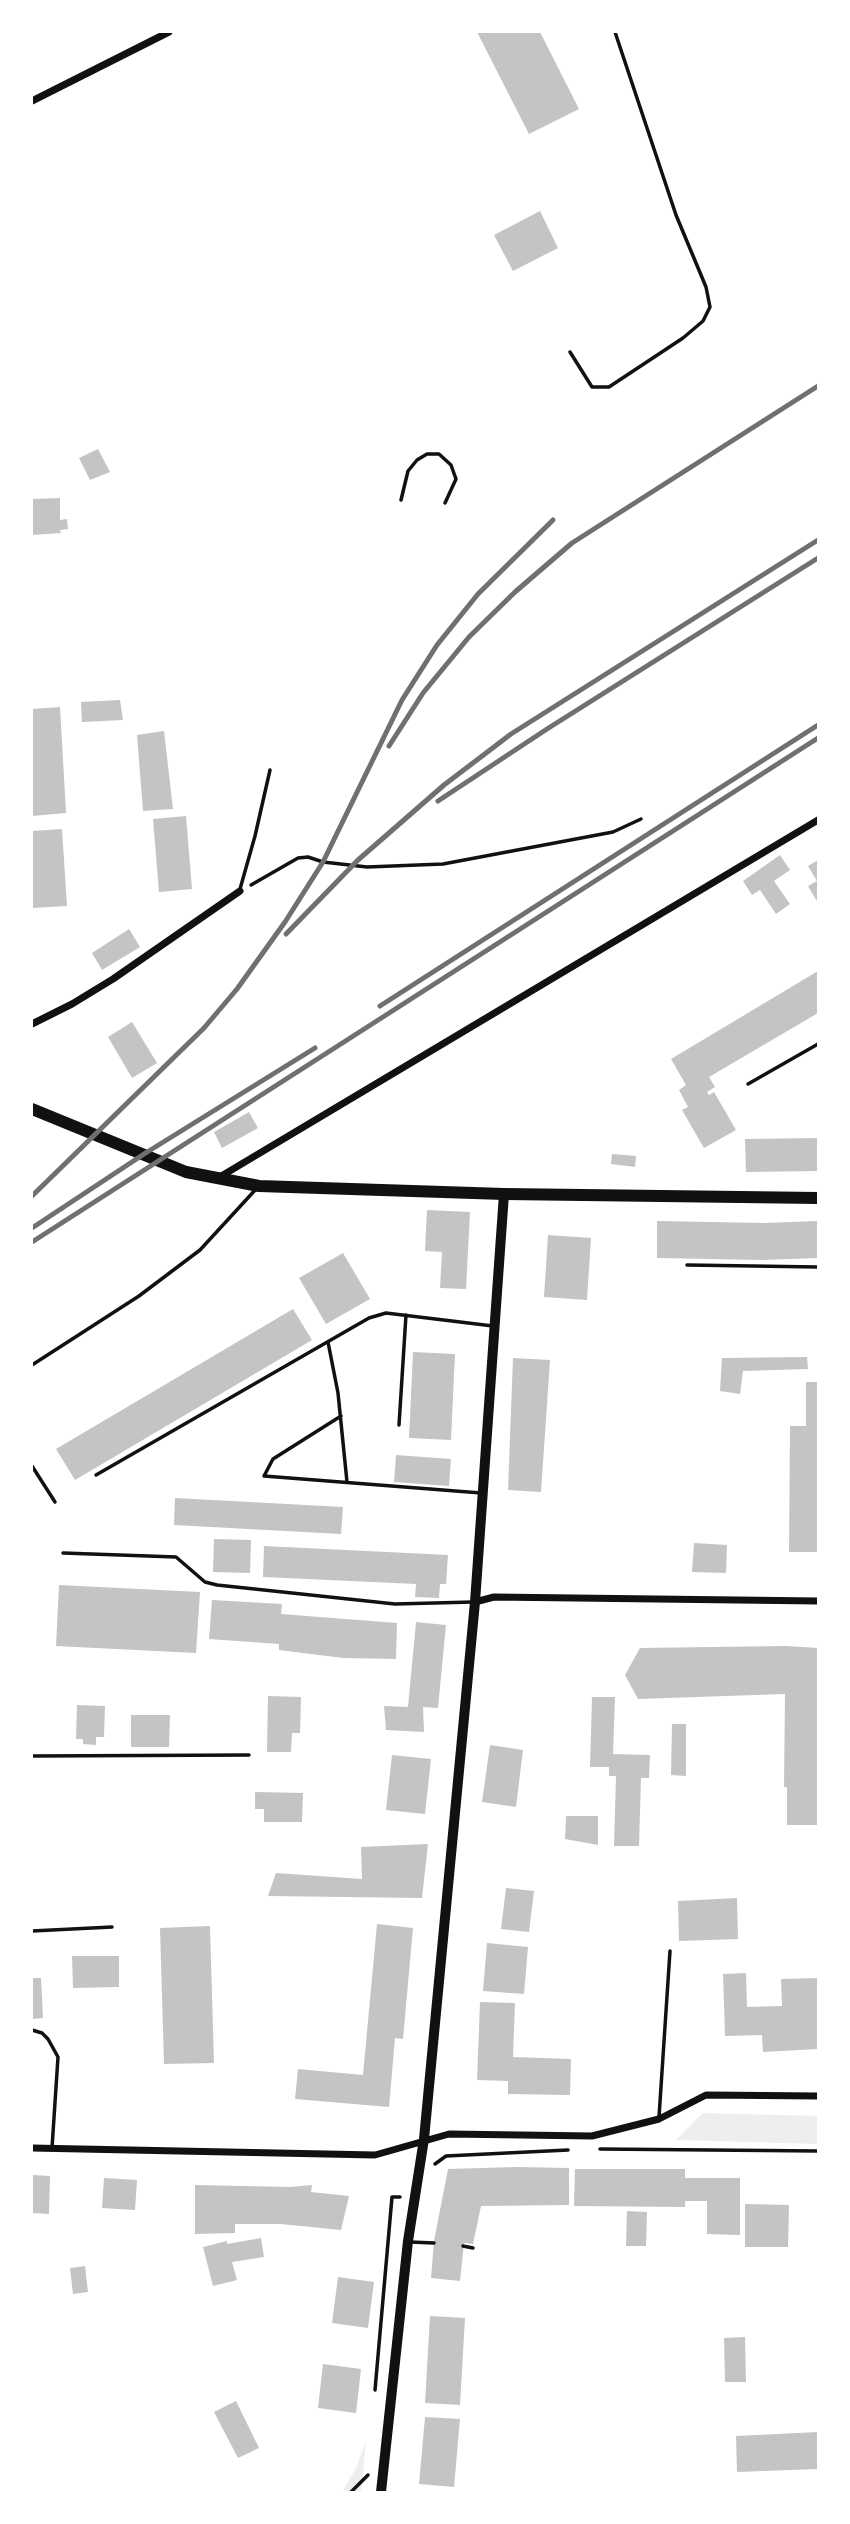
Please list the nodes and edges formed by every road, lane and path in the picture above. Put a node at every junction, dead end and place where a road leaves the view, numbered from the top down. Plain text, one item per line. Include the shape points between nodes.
1 (169, 32) edge
2 (615, 32) edge
3 (32, 101) edge
4 (570, 352) dead end
5 (401, 500) dead end
6 (445, 503) dead end
7 (270, 770) dead end
8 (641, 819) dead end
9 (818, 820) edge
10 (240, 891) junction
11 (32, 1024) edge
12 (818, 1044) edge
13 (748, 1084) dead end
14 (32, 1109) edge
15 (215, 1179) junction
16 (259, 1186) junction
17 (505, 1195) junction
18 (818, 1198) edge
19 (687, 1265) dead end
20 (818, 1267) edge
21 (406, 1315) junction
22 (495, 1326) junction
23 (328, 1342) junction
24 (32, 1365) edge
25 (341, 1416) junction
26 (399, 1425) dead end
27 (32, 1466) edge
28 (96, 1475) dead end
29 (347, 1482) junction
30 (483, 1493) junction
31 (55, 1502) dead end
32 (63, 1553) dead end
33 (818, 1601) edge
34 (474, 1602) junction
35 (249, 1755) dead end
36 (32, 1756) edge
37 (112, 1927) dead end
38 (32, 1931) edge
39 (670, 1951) dead end
40 (32, 2030) edge
41 (818, 2096) edge
42 (659, 2119) junction
43 (424, 2139) junction
44 (32, 2148) edge
45 (52, 2149) junction
46 (592, 2149) dead end
47 (579, 2150) dead end
48 (818, 2151) edge
49 (434, 2165) dead end
50 (414, 2198) junction
51 (408, 2241) junction
52 (434, 2244) dead end
53 (463, 2246) dead end
54 (473, 2248) dead end
55 (375, 2391) dead end
56 (368, 2474) dead end
57 (351, 2493) edge
58 (381, 2493) edge

1 - 3 street
2 - 4 lane via 710,307 703,321 683,338 609,387 592,387
5 - 6 path via 408,471 416,460 439,454 451,465 456,479
7 - 10 lane
8 - 10 path via 613,832 443,864 367,867 298,858
9 - 15 street
10 - 11 street via 113,979
12 - 13 lane
14 - 15 main road via 186,1172
15 - 16 main road
16 - 17 main road
16 - 24 lane via 200,1250 139,1296
17 - 18 main road
17 - 22 main road
19 - 20 lane
21 - 22 lane
21 - 23 lane via 386,1313 369,1318
21 - 26 lane
22 - 30 main road
23 - 25 lane
23 - 28 lane
25 - 29 lane
25 - 29 lane via 274,1459 264,1476
27 - 31 lane
29 - 30 lane
30 - 34 main road
32 - 34 lane via 176,1557 205,1582 217,1586 395,1604
33 - 34 street via 494,1597
34 - 43 main road
35 - 36 lane
37 - 38 lane
39 - 42 lane
40 - 45 lane via 48,2039 58,2057
41 - 42 street via 706,2095
42 - 43 street via 592,2136 449,2134
43 - 45 street via 375,2155
43 - 50 main road
44 - 45 street
46 - 48 path
47 - 49 path via 446,2156
50 - 51 main road
50 - 55 path via 392,2197
51 - 52 lane
51 - 58 main road
53 - 54 lane
56 - 57 path

